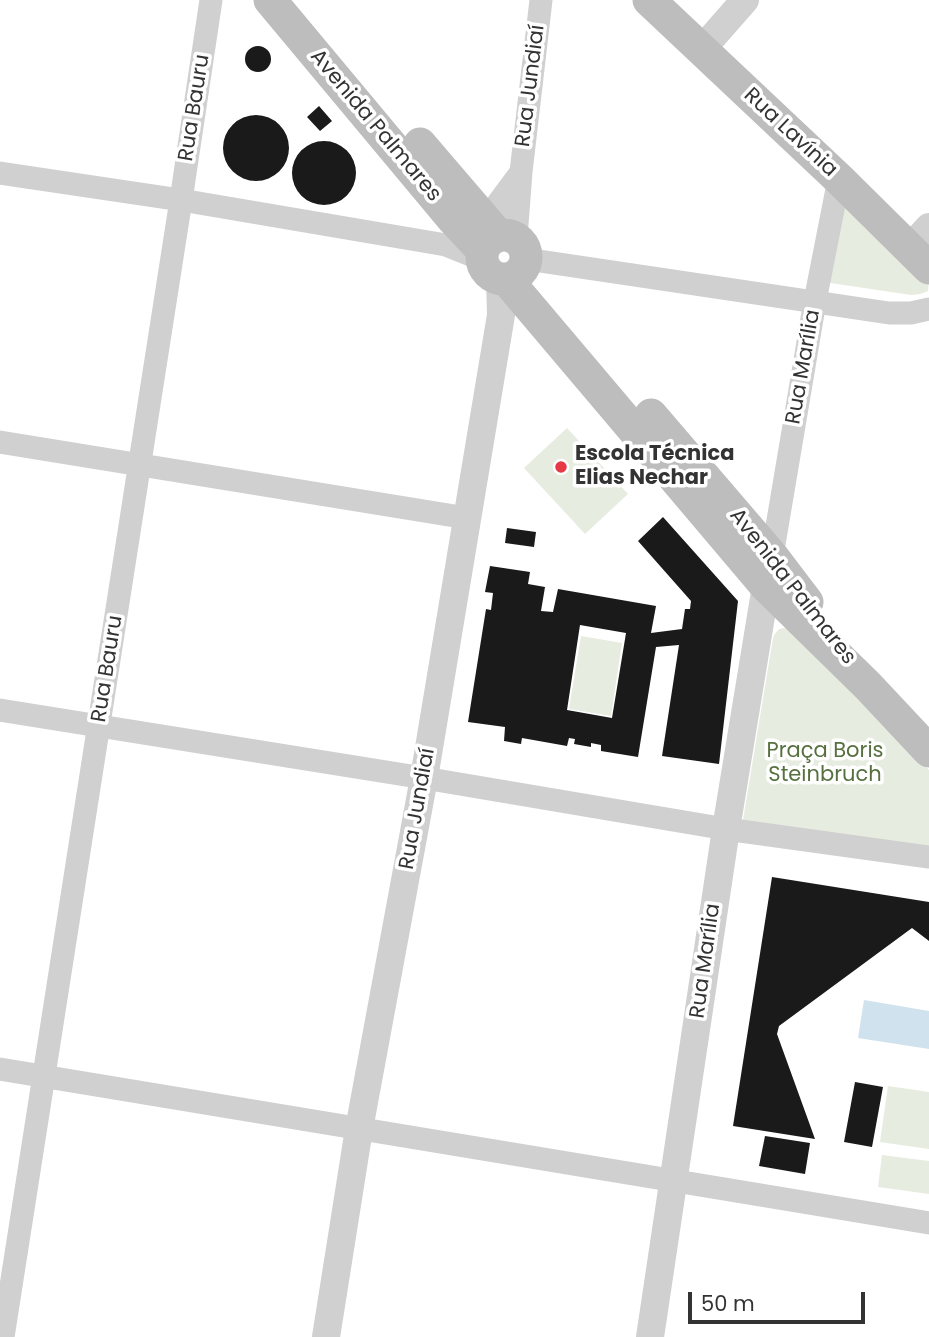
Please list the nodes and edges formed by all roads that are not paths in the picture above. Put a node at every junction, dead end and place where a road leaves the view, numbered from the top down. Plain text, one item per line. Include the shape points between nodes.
1 (211, 0) edge
2 (270, 0) edge
3 (297, 0) edge
4 (541, 0) edge
5 (649, 0) edge
6 (745, 0) edge
7 (702, 49) junction
8 (0, 173) edge
9 (839, 179) junction
10 (181, 200) junction
11 (923, 248) edge
12 (504, 256) junction
13 (816, 301) junction
14 (929, 309) edge
15 (0, 442) edge
16 (140, 464) junction
17 (467, 518) junction
18 (769, 571) junction
19 (0, 710) edge
20 (99, 726) junction
21 (929, 751) edge
22 (424, 778) junction
23 (726, 829) junction
24 (929, 858) edge
25 (0, 1069) edge
26 (43, 1076) junction
27 (359, 1129) junction
28 (674, 1182) junction
29 (929, 1223) edge
30 (3, 1337) edge
31 (326, 1337) edge
32 (650, 1337) edge

1 - 10 street, Rua Bauru
2 - 12 main road, Avenida Palmares via 452,218
3 - 12 main road, Avenida Palmares
4 - 12 street, Rua Jundiaí via 521,172
5 - 7 main road, Rua Lavínia
6 - 7 street
7 - 9 main road, Rua Lavínia
8 - 10 street
9 - 11 main road, Rua Lavínia
9 - 13 street, Rua Marília
10 - 12 street
10 - 16 street, Rua Bauru
12 - 13 street
12 - 17 street, Rua Jundiaí via 501,315
12 - 18 main road, Avenida Palmares
13 - 14 street via 889,313
13 - 18 street, Rua Marília
15 - 16 street
16 - 17 street
16 - 20 street, Rua Bauru
17 - 22 street, Rua Jundiaí
18 - 21 main road, Avenida Palmares
18 - 23 street, Rua Marília
19 - 20 street
20 - 22 street
20 - 26 street, Rua Bauru
22 - 23 street
22 - 27 street, Rua Jundiaí
23 - 24 street
23 - 28 street, Rua Marília
25 - 26 street
26 - 27 street
26 - 30 street, Rua Bauru
27 - 28 street
27 - 31 street, Rua Jundiaí
28 - 29 street
28 - 32 street, Rua Marília

